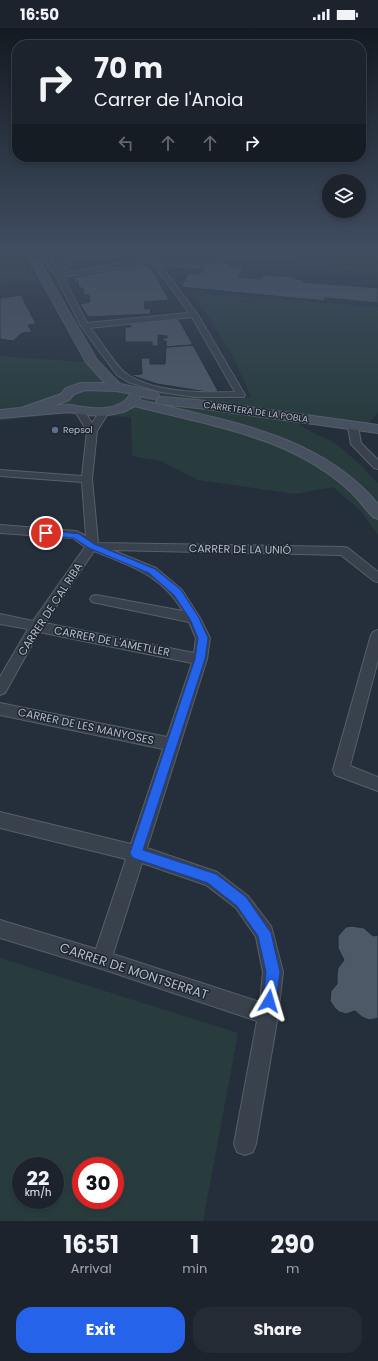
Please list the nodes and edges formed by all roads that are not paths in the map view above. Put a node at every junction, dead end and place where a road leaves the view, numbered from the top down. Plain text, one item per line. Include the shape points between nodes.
1 (62, 309) edge
2 (76, 309) edge
3 (189, 309) edge
4 (194, 315) junction
5 (85, 326) junction
6 (104, 352) junction
7 (90, 358) junction
8 (76, 388) junction
9 (119, 388) junction
10 (133, 400) junction
11 (198, 404) junction
12 (72, 405) junction
13 (0, 410) edge
14 (117, 410) junction
15 (26, 411) junction
16 (104, 412) junction
17 (0, 414) edge
18 (177, 414) junction
19 (353, 427) junction
20 (378, 429) edge
21 (92, 431) junction
22 (378, 466) edge
23 (0, 473) edge
24 (86, 479) junction
25 (378, 514) edge
26 (0, 529) edge
27 (92, 546) junction
28 (378, 578) edge
29 (96, 599) dead end
30 (194, 618) junction
31 (0, 619) edge
32 (36, 626) junction
33 (378, 635) edge
34 (200, 659) junction
35 (0, 690) edge
36 (0, 709) edge
37 (172, 744) junction
38 (378, 784) edge
39 (0, 820) edge
40 (136, 853) junction
41 (0, 930) edge
42 (102, 960) junction
43 (268, 1015) junction
44 (245, 1144) dead end

1 - 7 street
2 - 5 street
3 - 4 street
4 - 5 street
4 - 6 street via 241,395 209,396 136,383 120,373
5 - 6 street
6 - 7 street
7 - 8 street
7 - 9 street
8 - 9 street
8 - 12 street
9 - 10 street via 130,394
9 - 11 street
10 - 11 street, CARRETERA DE LA POBLA
10 - 14 street via 126,407
10 - 18 street
11 - 19 street, CARRETERA DE LA POBLA
12 - 15 street
12 - 16 street
12 - 21 street
13 - 15 street
14 - 16 street
14 - 18 street
15 - 17 street
16 - 21 street
18 - 25 street via 224,423 294,448 328,468 357,490
19 - 20 street, CARRETERA DE LA POBLA
19 - 22 street via 356,444
21 - 24 street
23 - 24 street
24 - 27 street
26 - 27 street via 76,535
27 - 28 street, CARRER DE LA UNIÓ via 344,550
27 - 30 street via 152,571 178,593
27 - 32 street, CARRER DE CAL RIBA
29 - 30 street
30 - 34 street via 203,638
31 - 32 street, CARRER DE L'AMETLLER
32 - 34 street, CARRER DE L'AMETLLER
32 - 35 street, CARRER DE CAL RIBA
33 - 38 street via 341,770
34 - 37 street
36 - 37 street, CARRER DE LES MANYOSES
37 - 40 street
39 - 40 street
40 - 42 street
40 - 43 street via 211,878 242,902 264,933 273,972
41 - 42 street, CARRER DE MONTSERRAT
42 - 43 street, CARRER DE MONTSERRAT
43 - 44 street

